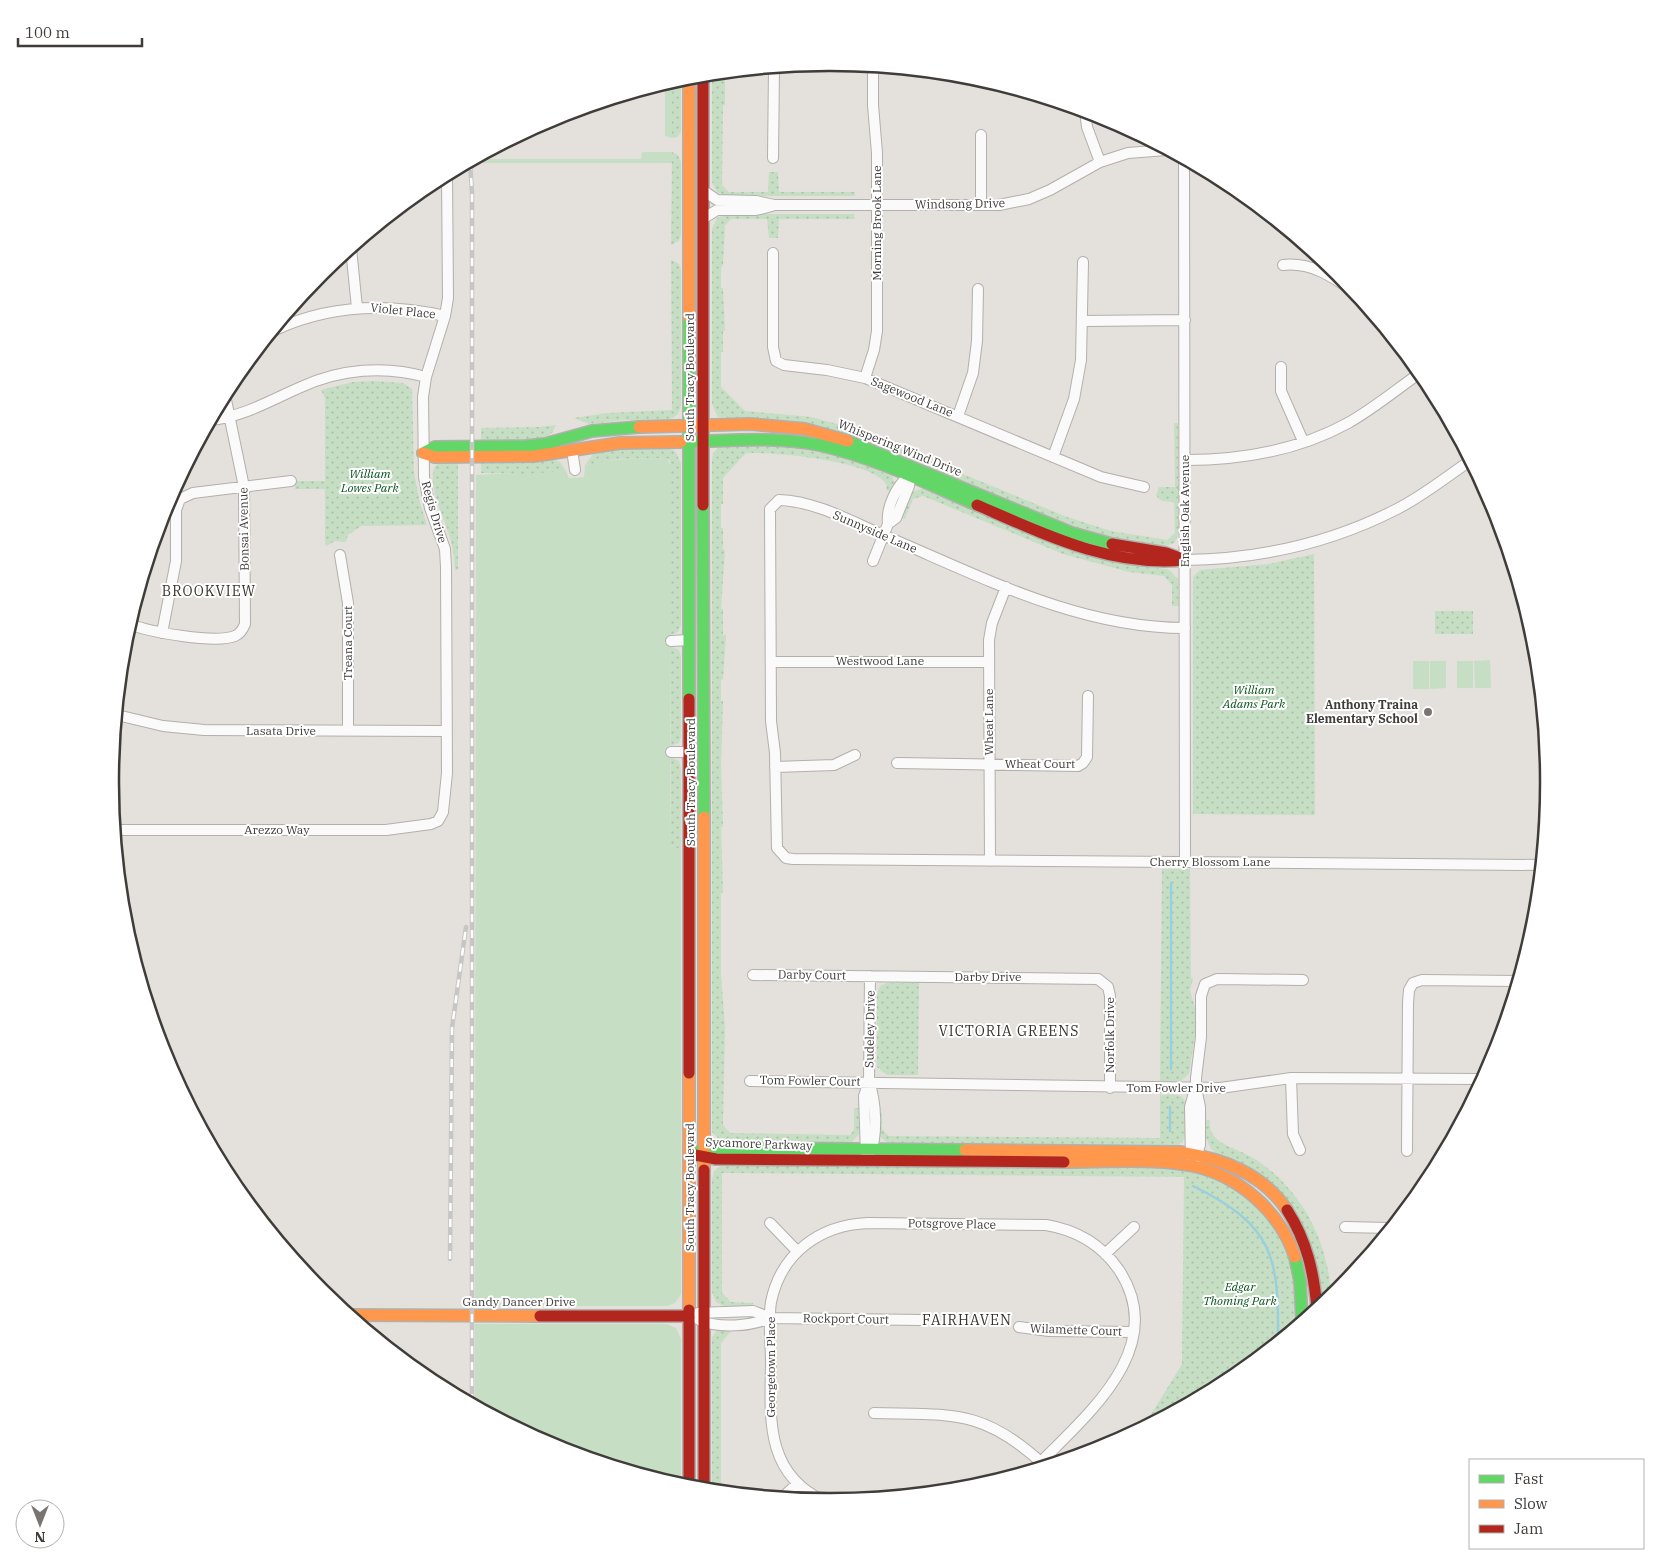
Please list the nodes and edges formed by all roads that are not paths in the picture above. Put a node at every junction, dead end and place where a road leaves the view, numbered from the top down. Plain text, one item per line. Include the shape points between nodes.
1 (873, 73) edge
2 (774, 74) edge
3 (704, 83) edge
4 (689, 85) edge
5 (1086, 119) edge
6 (981, 136) dead end
7 (1156, 151) edge
8 (773, 158) dead end
9 (1100, 162) junction
10 (1184, 166) edge
11 (447, 183) edge
12 (704, 192) junction
13 (774, 205) junction
14 (877, 205) junction
15 (981, 205) junction
16 (704, 218) junction
17 (773, 253) dead end
18 (352, 256) edge
19 (1083, 262) dead end
20 (1283, 265) dead end
21 (1328, 275) edge
22 (978, 288) dead end
23 (357, 308) junction
24 (446, 316) junction
25 (1185, 320) junction
26 (1083, 321) junction
27 (285, 326) edge
28 (1281, 367) dead end
29 (426, 377) junction
30 (865, 378) junction
31 (1413, 378) edge
32 (227, 406) edge
33 (958, 416) junction
34 (230, 417) junction
35 (219, 419) edge
36 (704, 425) junction
37 (689, 426) junction
38 (704, 440) junction
39 (689, 441) junction
40 (1302, 441) junction
41 (572, 450) junction
42 (423, 453) junction
43 (1053, 457) junction
44 (1186, 460) junction
45 (1465, 464) edge
46 (575, 470) dead end
47 (911, 471) junction
48 (291, 481) dead end
49 (244, 487) junction
50 (1144, 487) dead end
51 (883, 535) junction
52 (340, 555) dead end
53 (1185, 560) junction
54 (873, 561) dead end
55 (1006, 587) junction
56 (136, 626) edge
57 (1185, 628) junction
58 (162, 633) junction
59 (689, 640) junction
60 (671, 641) dead end
61 (771, 662) junction
62 (989, 662) junction
63 (1088, 696) dead end
64 (122, 716) edge
65 (348, 731) junction
66 (447, 731) junction
67 (671, 752) dead end
68 (689, 752) junction
69 (855, 755) dead end
70 (898, 763) dead end
71 (989, 764) junction
72 (775, 767) junction
73 (438, 821) joint
74 (120, 830) edge
75 (990, 861) junction
76 (1185, 862) junction
77 (1535, 865) edge
78 (753, 975) dead end
79 (870, 976) junction
80 (1303, 980) dead end
81 (1512, 981) edge
82 (1104, 984) joint
83 (1291, 1078) junction
84 (1407, 1078) junction
85 (1475, 1079) edge
86 (750, 1081) dead end
87 (869, 1082) junction
88 (1110, 1088) junction
89 (1196, 1088) junction
90 (1300, 1150) dead end
91 (1407, 1151) dead end
92 (704, 1153) junction
93 (868, 1153) junction
94 (1194, 1153) junction
95 (689, 1154) junction
96 (1192, 1165) junction
97 (770, 1223) dead end
98 (1134, 1226) dead end
99 (1345, 1227) dead end
100 (1383, 1228) edge
101 (797, 1251) junction
102 (1105, 1254) junction
103 (1316, 1300) edge
104 (1302, 1313) edge
105 (360, 1315) edge
106 (689, 1316) junction
107 (704, 1317) junction
108 (771, 1318) junction
109 (921, 1320) dead end
110 (1019, 1327) dead end
111 (1134, 1332) junction
112 (874, 1412) dead end
113 (1046, 1459) edge
114 (1036, 1462) edge
115 (689, 1479) edge
116 (704, 1481) edge
117 (797, 1484) junction
118 (789, 1491) edge
119 (810, 1492) edge

1 - 14 street, Morning Brook Lane
2 - 8 street
3 - 12 main road, South Tracy Boulevard
4 - 37 main road, South Tracy Boulevard
5 - 9 street
6 - 15 street
7 - 9 street, Windsong Drive
9 - 15 street, Windsong Drive via 1029,199
10 - 25 street, English Oak Avenue
11 - 24 street, Regis Drive
12 - 13 street, Windsong Drive via 716,200
12 - 16 main road, South Tracy Boulevard
13 - 14 street, Windsong Drive
13 - 16 street, Windsong Drive via 756,210 716,210
14 - 15 street, Windsong Drive
14 - 30 street, Morning Brook Lane via 877,331
16 - 36 main road, South Tracy Boulevard
17 - 30 street, Sagewood Lane via 773,348 776,361
18 - 23 street
19 - 26 street
20 - 21 street via 1296,264
22 - 33 street via 973,373
23 - 24 street, Violet Place via 403,309
23 - 27 street, Violet Place via 310,316
24 - 29 street, Regis Drive
25 - 26 street
25 - 44 street, English Oak Avenue
26 - 43 street via 1074,399
28 - 40 street via 1281,391
29 - 34 street via 400,371 373,370 332,375 256,409
29 - 42 street, Regis Drive
30 - 33 street, Sagewood Lane
31 - 40 street via 1348,423
32 - 34 street, Bonsai Avenue
33 - 43 street, Sagewood Lane
34 - 35 street
34 - 49 street, Bonsai Avenue
36 - 37 main road, Whispering Wind Drive
36 - 38 main road, South Tracy Boulevard
36 - 47 main road, Whispering Wind Drive via 774,425 816,431 851,441
37 - 39 main road, South Tracy Boulevard
37 - 42 main road, Whispering Wind Drive via 609,428 536,445 435,447
38 - 39 main road, Whispering Wind Drive
38 - 47 main road, Whispering Wind Drive via 777,440 818,445
38 - 92 main road, South Tracy Boulevard
39 - 41 main road, Whispering Wind Drive via 620,443
39 - 59 main road, South Tracy Boulevard
40 - 44 street via 1240,457
41 - 42 main road, Whispering Wind Drive via 514,457 435,457
41 - 46 street
42 - 66 street, Regis Drive via 426,492 446,559
43 - 50 street, Sagewood Lane via 1101,477
44 - 53 street, English Oak Avenue
45 - 53 street, Whispering Wind Drive via 1396,510 1344,532 1267,554
47 - 51 street via 900,482 887,514 888,524
47 - 53 main road, Whispering Wind Drive via 1072,533
48 - 49 street
49 - 58 street via 188,494 177,504 176,561
49 - 58 street, Bonsai Avenue via 245,624 234,637
51 - 54 street
51 - 55 street, Sunnyside Lane
51 - 61 street, Sunnyside Lane via 788,500 779,500 770,509
52 - 65 street, Treana Court via 348,603
53 - 57 street, English Oak Avenue
55 - 57 street, Sunnyside Lane via 1112,621
55 - 62 street, Wheat Lane via 992,623
56 - 58 street
57 - 76 street, English Oak Avenue
59 - 60 street
59 - 68 main road, South Tracy Boulevard
61 - 62 street, Westwood Lane
61 - 72 street, Sunnyside Lane
62 - 71 street, Wheat Lane
63 - 71 street, Wheat Court via 1087,757 1083,763 1078,766
64 - 65 street, Lasata Drive via 163,726 204,730
65 - 66 street, Lasata Drive
66 - 73 street, Regis Drive via 447,773 443,812
67 - 68 street
68 - 95 main road, South Tracy Boulevard
69 - 72 street via 834,765
70 - 71 street
71 - 75 street, Wheat Lane
72 - 75 street, Cherry Blossom Lane via 775,842 780,854 793,860
73 - 74 street, Arezzo Way via 386,830
75 - 76 street, Cherry Blossom Lane
76 - 77 street, Cherry Blossom Lane
78 - 79 street, Darby Court
79 - 82 street, Darby Drive via 1093,978
79 - 87 street, Sudeley Drive
80 - 89 street via 1217,979 1205,984 1201,996
81 - 84 street via 1422,980 1413,983 1408,1002
82 - 88 street, Norfolk Drive via 1110,996
83 - 84 street, Tom Fowler Drive
83 - 89 street, Tom Fowler Drive via 1232,1088
83 - 90 street via 1293,1134
84 - 85 street, Tom Fowler Drive
84 - 91 street
86 - 87 street, Tom Fowler Court
87 - 88 street, Tom Fowler Drive
87 - 93 street, Sudeley Drive via 874,1096
88 - 89 street, Tom Fowler Drive
89 - 94 street via 1200,1107
92 - 93 main road, Sycamore Parkway
92 - 95 main road, Sycamore Parkway
92 - 107 main road, South Tracy Boulevard
93 - 94 main road, Sycamore Parkway
93 - 96 main road, Sycamore Parkway
94 - 96 street
94 - 103 main road, Sycamore Parkway via 1224,1160 1248,1172 1288,1210 1303,1236 1312,1262
95 - 106 main road, South Tracy Boulevard
96 - 104 main road, Sycamore Parkway via 1238,1184 1262,1202 1282,1227 1298,1267
97 - 101 street
98 - 102 street
99 - 100 street
101 - 102 street, Potsgrove Place via 822,1232 856,1223 1016,1224 1068,1230 1086,1238
101 - 108 street, Georgetown Place via 776,1285
102 - 111 street, Potsgrove Place via 1127,1285
105 - 106 main road, Gandy Dancer Drive
106 - 107 street
106 - 115 main road, South Tracy Boulevard
107 - 108 street, Rockport Court via 752,1324
107 - 116 main road, South Tracy Boulevard
108 - 109 street, Rockport Court
108 - 117 street, Georgetown Place via 771,1426 779,1456
110 - 111 street, Wilamette Court via 1049,1331
111 - 113 street, Potsgrove Place via 1126,1360 1110,1388
112 - 114 street via 963,1416 1003,1432
117 - 118 street
117 - 119 street

